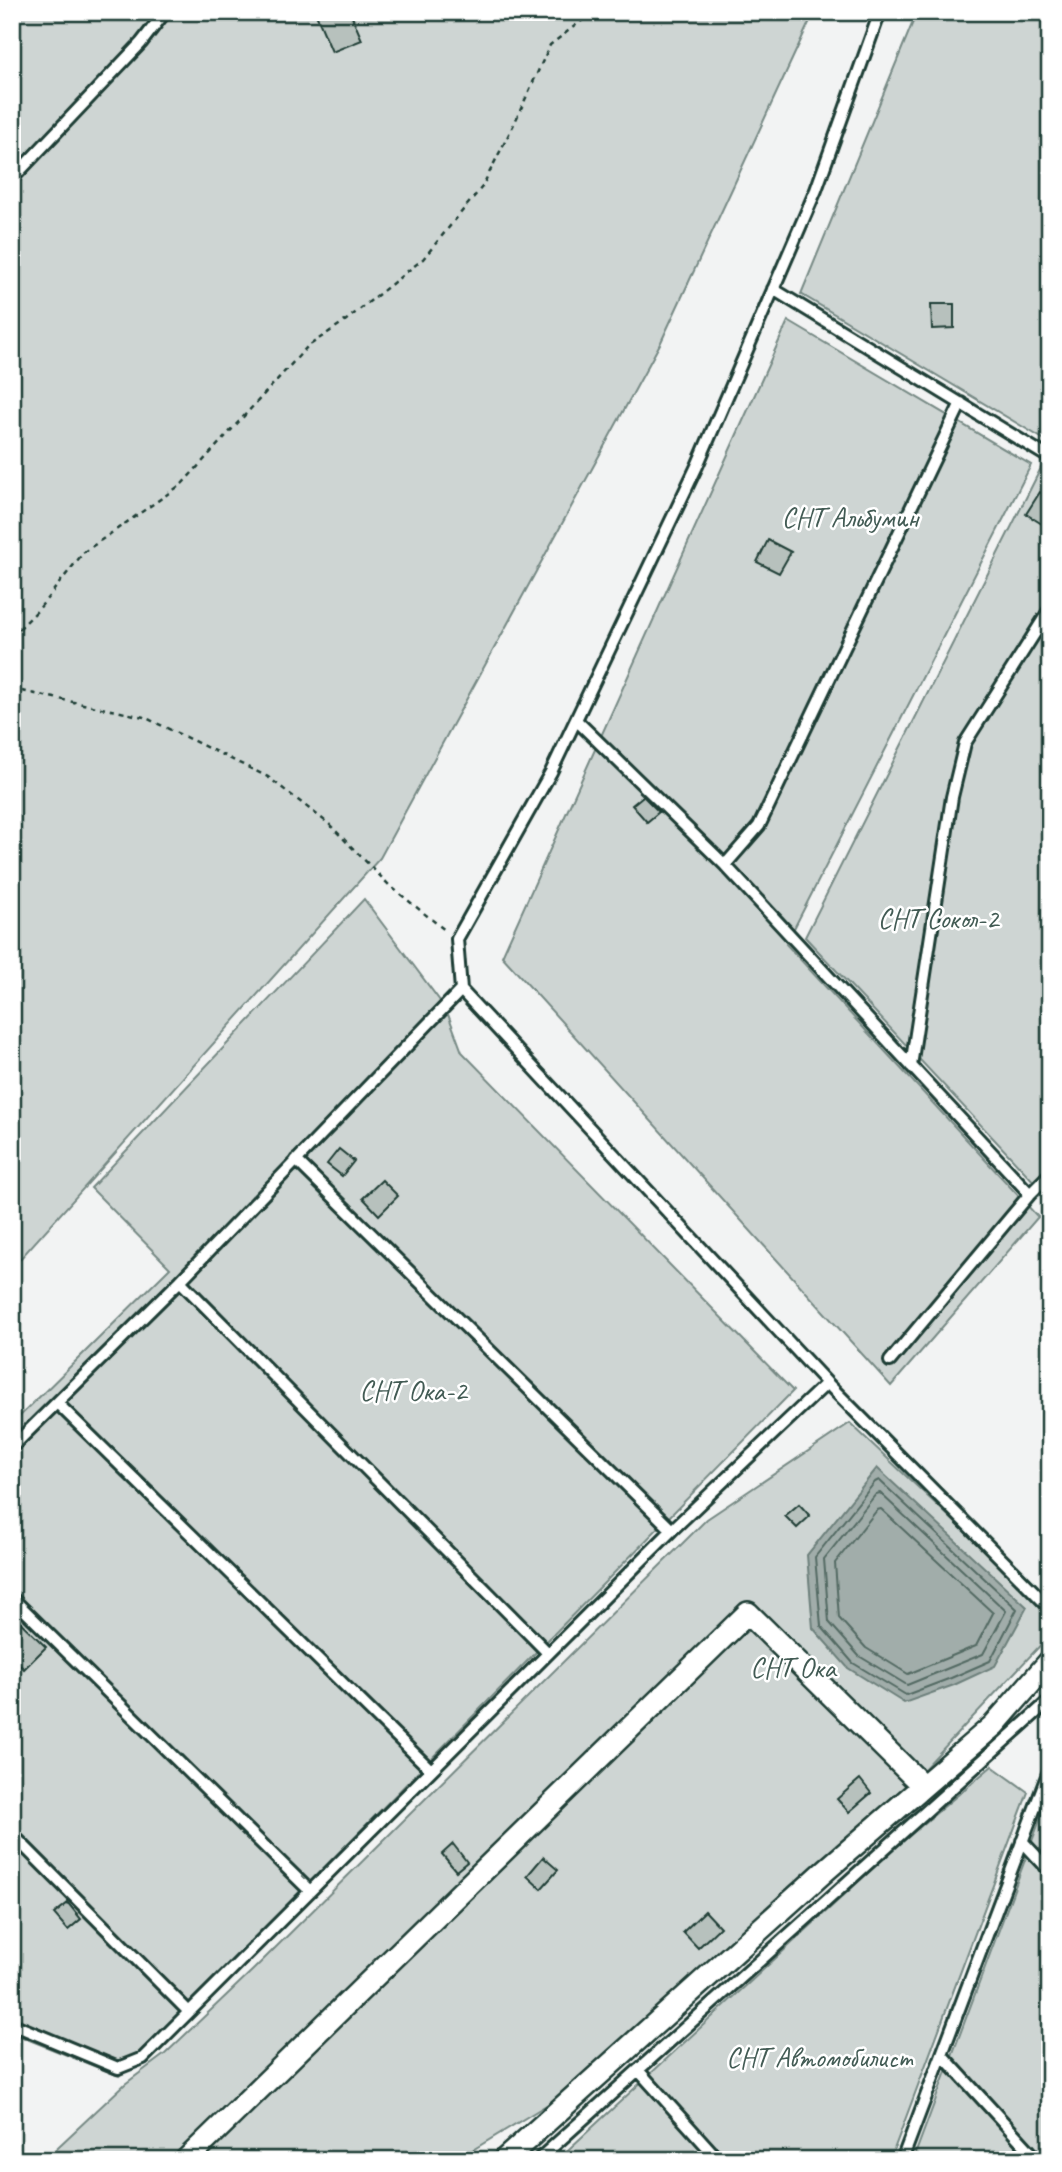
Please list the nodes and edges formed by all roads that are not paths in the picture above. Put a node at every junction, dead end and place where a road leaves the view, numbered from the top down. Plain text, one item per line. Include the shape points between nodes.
1 (164, 12) edge
2 (880, 12) edge
3 (12, 179) edge
4 (773, 289) junction
5 (961, 404) junction
6 (1050, 458) edge
7 (1050, 609) edge
8 (576, 720) junction
9 (724, 865) junction
10 (461, 990) junction
11 (911, 1066) junction
12 (296, 1160) junction
13 (1050, 1174) edge
14 (1030, 1194) junction
15 (180, 1281) junction
16 (890, 1361) dead end
17 (827, 1383) junction
18 (57, 1402) junction
19 (12, 1447) edge
20 (672, 1530) junction
21 (12, 1598) edge
22 (1050, 1608) edge
23 (548, 1653) junction
24 (1050, 1661) edge
25 (1050, 1700) edge
26 (1050, 1768) edge
27 (431, 1770) junction
28 (923, 1786) junction
29 (12, 1834) edge
30 (1022, 1841) junction
31 (1050, 1871) edge
32 (310, 1891) junction
33 (188, 2012) junction
34 (12, 2024) edge
35 (942, 2055) junction
36 (638, 2070) junction
37 (186, 2160) edge
38 (504, 2160) edge
39 (538, 2160) edge
40 (719, 2160) edge
41 (902, 2160) edge
42 (1038, 2160) edge

1 - 3 lane via 141,43
2 - 4 lane via 816,190
4 - 5 lane
4 - 8 lane via 698,466
5 - 6 lane
5 - 9 lane via 759,826
7 - 11 lane via 965,743 951,797
8 - 9 lane
8 - 10 lane via 457,939
9 - 11 lane
10 - 12 lane
10 - 17 lane
11 - 14 lane
12 - 15 lane
12 - 20 lane
13 - 14 lane
14 - 16 lane
15 - 18 lane
15 - 23 lane
17 - 20 lane
17 - 22 lane
18 - 19 lane
18 - 27 lane
20 - 23 lane
21 - 32 lane
23 - 27 lane
24 - 28 street via 994,1725
25 - 36 lane
26 - 30 lane
27 - 32 lane
28 - 37 street via 748,1613
28 - 38 street
29 - 33 lane
30 - 31 lane
30 - 35 lane
32 - 33 lane
33 - 34 lane via 143,2058 118,2068
35 - 41 lane
35 - 42 lane
36 - 39 lane
36 - 40 lane

